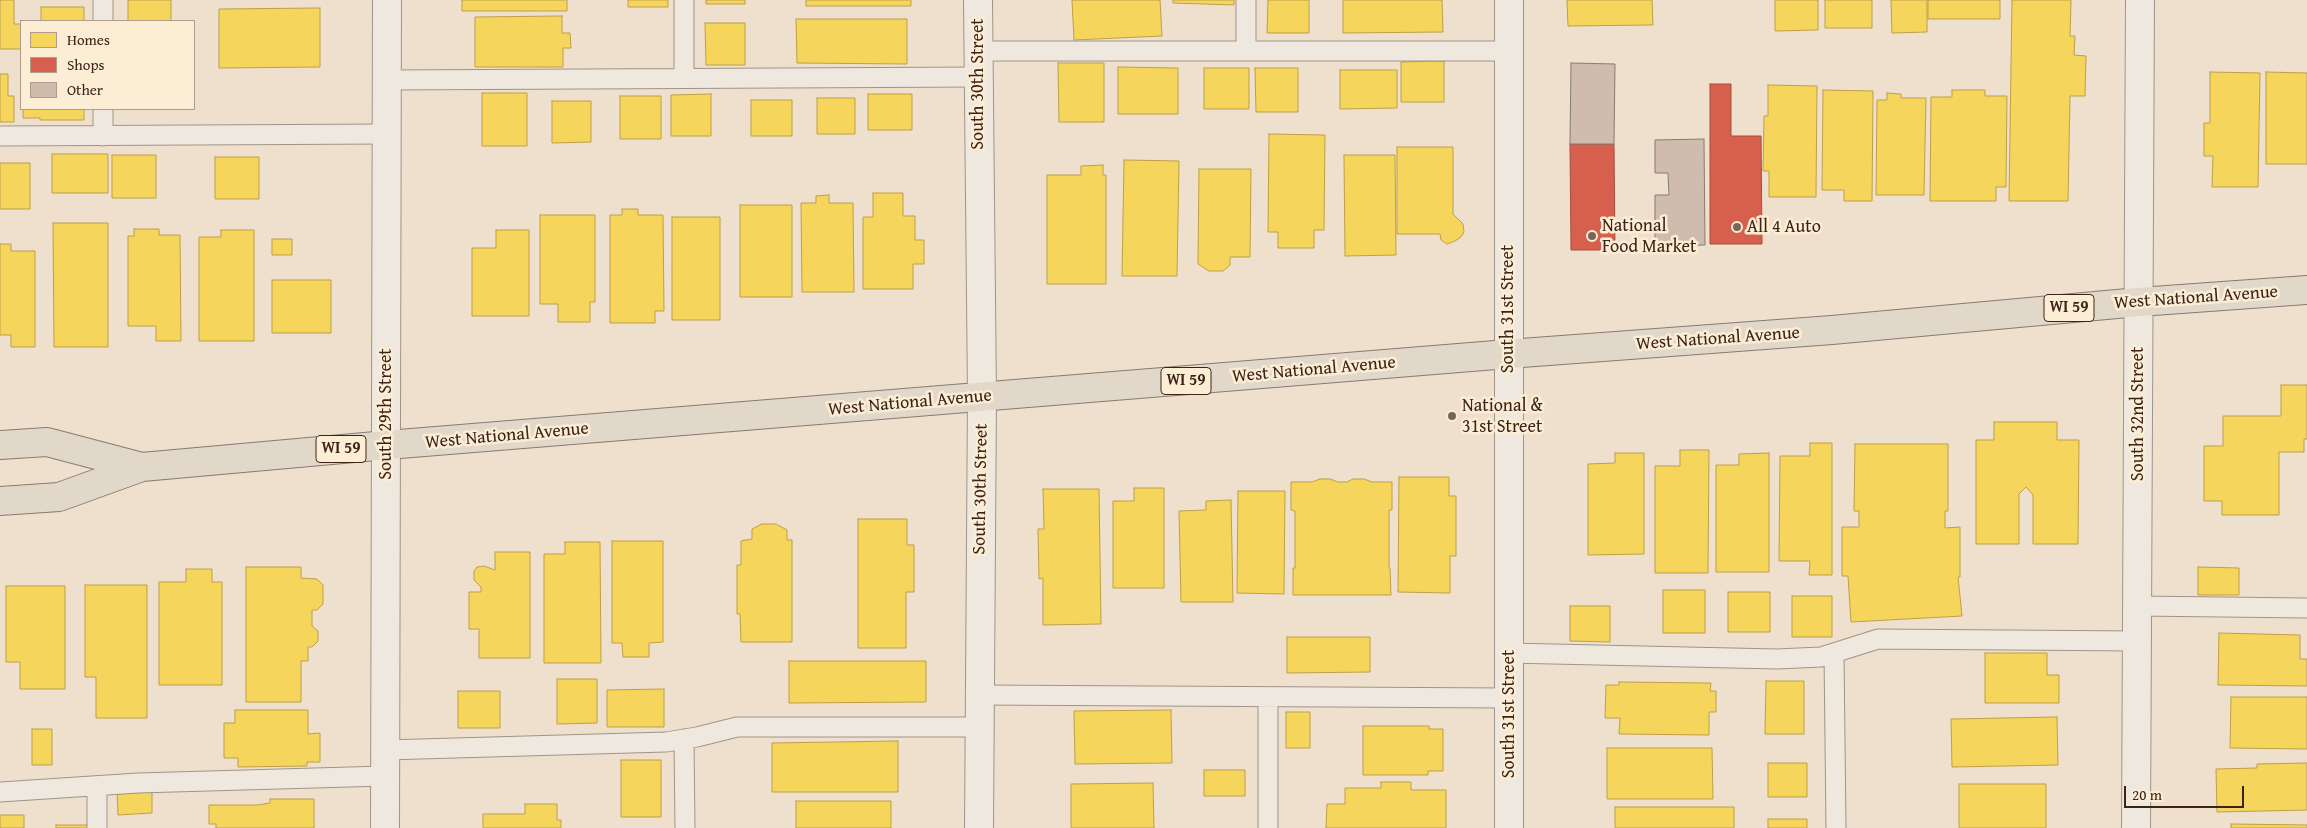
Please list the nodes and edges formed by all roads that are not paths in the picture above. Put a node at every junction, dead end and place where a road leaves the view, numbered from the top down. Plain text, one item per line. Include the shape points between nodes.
1 (103, 0) edge
2 (387, 0) edge
3 (684, 0) edge
4 (978, 0) edge
5 (1246, 0) edge
6 (1509, 0) edge
7 (2140, 0) edge
8 (103, 20) edge
9 (1246, 51) junction
10 (1508, 51) junction
11 (978, 64) junction
12 (684, 78) junction
13 (386, 80) junction
14 (103, 110) edge
15 (386, 134) junction
16 (0, 136) edge
17 (103, 136) junction
18 (2307, 290) edge
19 (2139, 302) junction
20 (1508, 354) junction
21 (982, 397) junction
22 (0, 445) edge
23 (386, 445) junction
24 (142, 467) junction
25 (0, 501) edge
26 (2137, 606) junction
27 (2307, 608) edge
28 (2137, 641) junction
29 (1508, 653) junction
30 (1834, 653) junction
31 (978, 695) junction
32 (1268, 697) junction
33 (1508, 698) junction
34 (978, 727) junction
35 (684, 739) junction
36 (384, 763) junction
37 (97, 786) junction
38 (0, 792) edge
39 (97, 828) edge
40 (385, 828) edge
41 (685, 828) edge
42 (979, 828) edge
43 (1268, 828) edge
44 (1509, 828) edge
45 (1836, 828) edge
46 (2136, 828) edge

1 - 8 lane
2 - 13 street, South 29th Street
3 - 12 lane
4 - 11 street, South 30th Street
5 - 9 lane
6 - 10 street, South 31st Street
7 - 19 street, South 32nd Street
9 - 10 lane
9 - 11 lane
10 - 20 street, South 31st Street
11 - 12 lane
11 - 21 street, South 30th Street
12 - 13 lane
13 - 15 street, South 29th Street
14 - 17 lane
15 - 17 lane
15 - 23 street, South 29th Street
16 - 17 lane
18 - 19 main road, West National Avenue / WI 59
19 - 20 main road, West National Avenue / WI 59 via 1832,330
19 - 26 street, South 32nd Street
20 - 21 main road, West National Avenue / WI 59
20 - 29 street, South 31st Street
21 - 23 main road, West National Avenue / WI 59
21 - 31 street, South 30th Street
22 - 24 main road, West National Avenue / WI 59 via 47,442
23 - 24 main road, West National Avenue / WI 59
23 - 36 street, South 29th Street
24 - 25 main road, West National Avenue / WI 59 via 59,497
26 - 27 lane
26 - 28 street, South 32nd Street
28 - 30 lane via 1878,640
28 - 46 street, South 32nd Street
29 - 30 lane via 1777,659 1821,657
29 - 33 street, South 31st Street
30 - 45 lane
31 - 32 lane
31 - 34 street, South 30th Street
32 - 33 lane
32 - 43 lane
33 - 44 street, South 31st Street
34 - 35 lane via 737,727
34 - 42 street, South 30th Street
35 - 36 lane
35 - 41 lane
36 - 37 lane
36 - 40 street, South 29th Street
37 - 38 lane
37 - 39 lane

